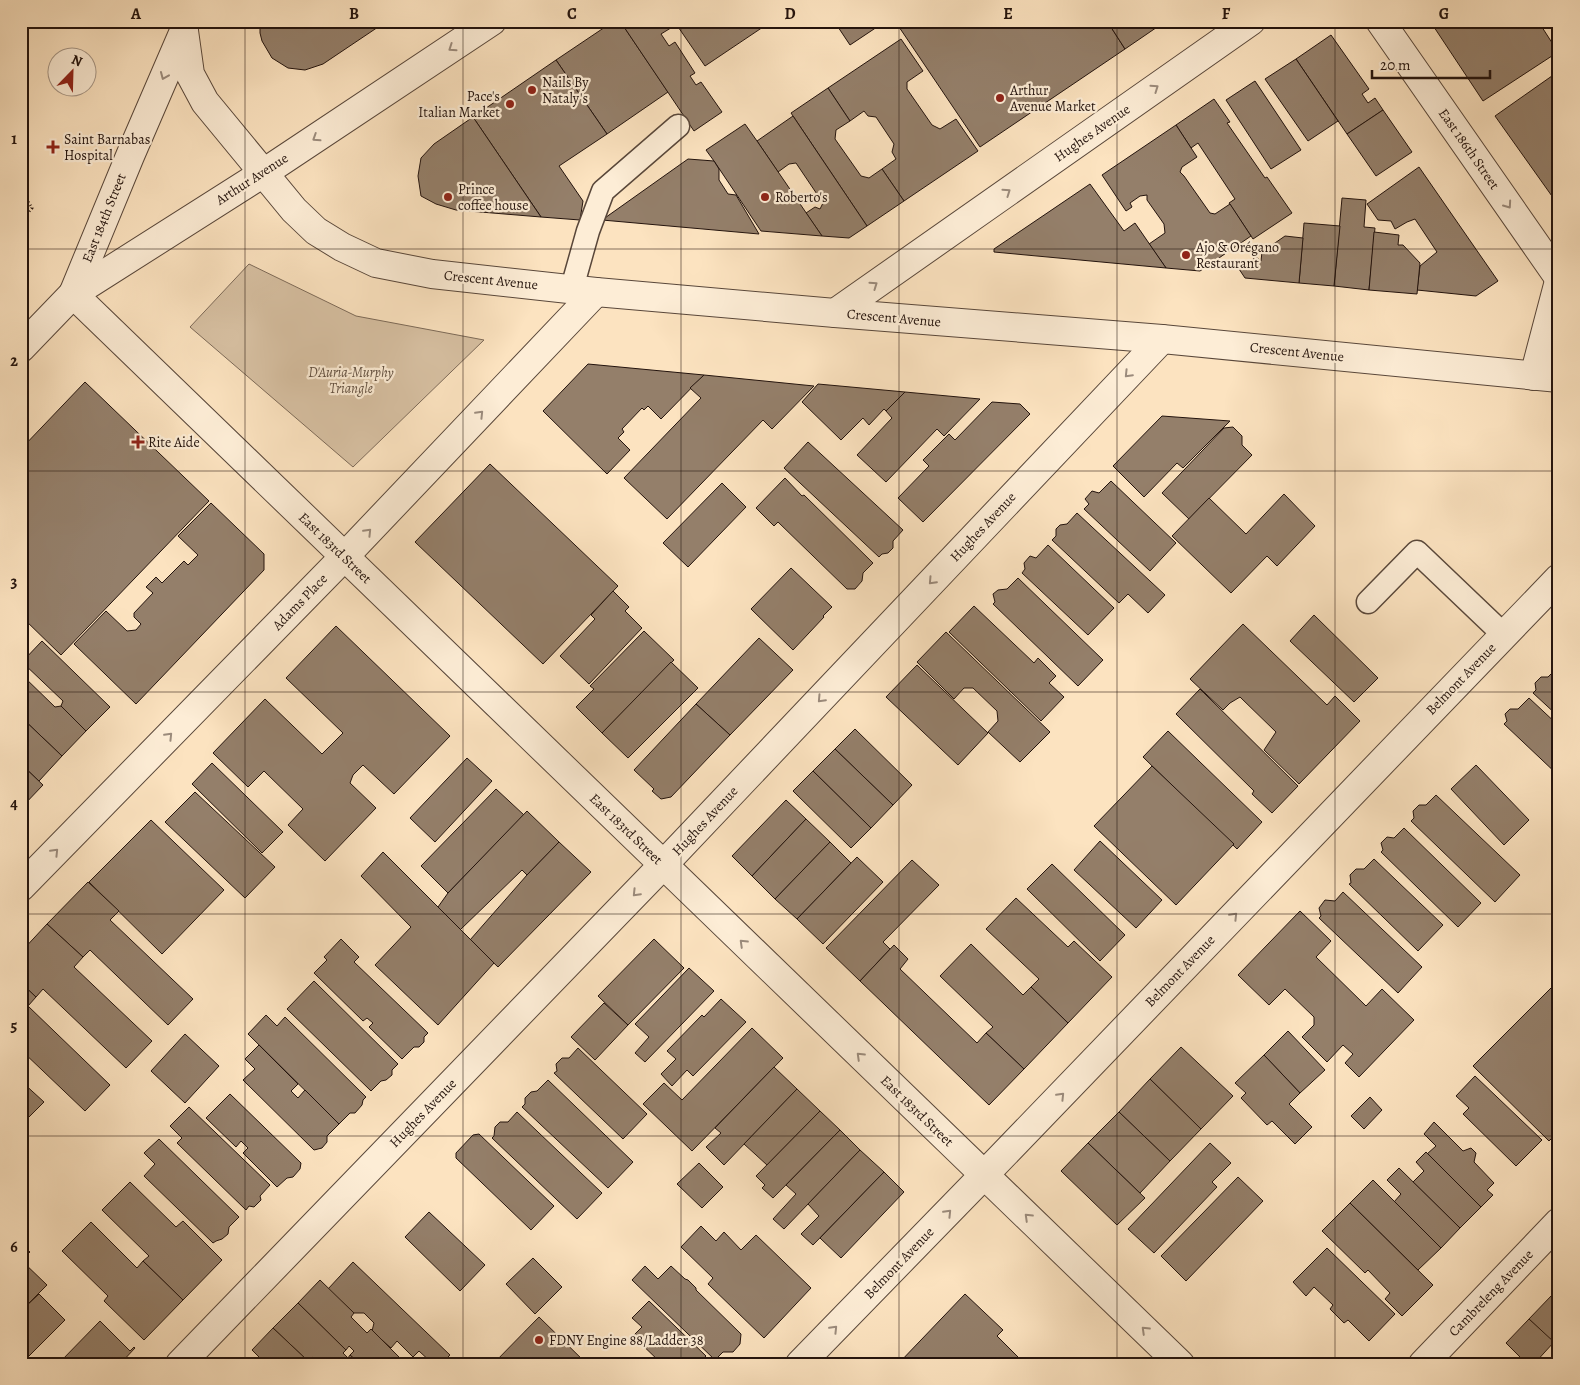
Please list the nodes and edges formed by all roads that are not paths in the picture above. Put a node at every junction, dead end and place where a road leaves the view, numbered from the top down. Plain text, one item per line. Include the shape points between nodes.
1 (492, 21) edge
2 (1251, 21) edge
3 (1380, 21) edge
4 (185, 26) edge
5 (678, 126) dead end
6 (265, 172) junction
7 (1559, 279) edge
8 (584, 290) junction
9 (73, 294) junction
10 (834, 313) junction
11 (1162, 339) junction
12 (21, 348) edge
13 (1546, 377) edge
14 (344, 556) junction
15 (1559, 578) edge
16 (1368, 602) dead end
17 (1504, 635) junction
18 (663, 865) junction
19 (21, 887) edge
20 (984, 1176) junction
21 (1559, 1222) edge
22 (180, 1364) edge
23 (800, 1364) edge
24 (1180, 1364) edge
25 (1423, 1364) edge

1 -> 6 street, Arthur Avenue
10 -> 2 street, Hughes Avenue
3 -> 7 street, East 186th Street
4 - 6 street, East 184th Street via 190,74 205,102
4 -> 9 street, East 184th Street
5 - 8 lane via 603,191 588,231
6 - 8 street, Crescent Avenue via 294,210 316,231 376,263 432,274
6 - 9 street, Arthur Avenue
7 - 13 street, East 186th Street
8 - 10 street, Crescent Avenue
14 -> 8 street, Adams Place
9 - 12 street, Arthur Avenue
9 - 14 street, East 183rd Street
10 - 11 street, Crescent Avenue
11 - 13 street, Crescent Avenue
11 -> 18 street, Hughes Avenue
14 - 18 street, East 183rd Street
19 -> 14 street, Adams Place
15 - 17 street, Belmont Avenue
16 - 17 lane via 1417,552
20 -> 17 street, Belmont Avenue
20 -> 18 street, East 183rd Street
18 -> 22 street, Hughes Avenue
23 -> 20 street, Belmont Avenue
24 -> 20 street, East 183rd Street
21 - 25 street, Cambreleng Avenue

